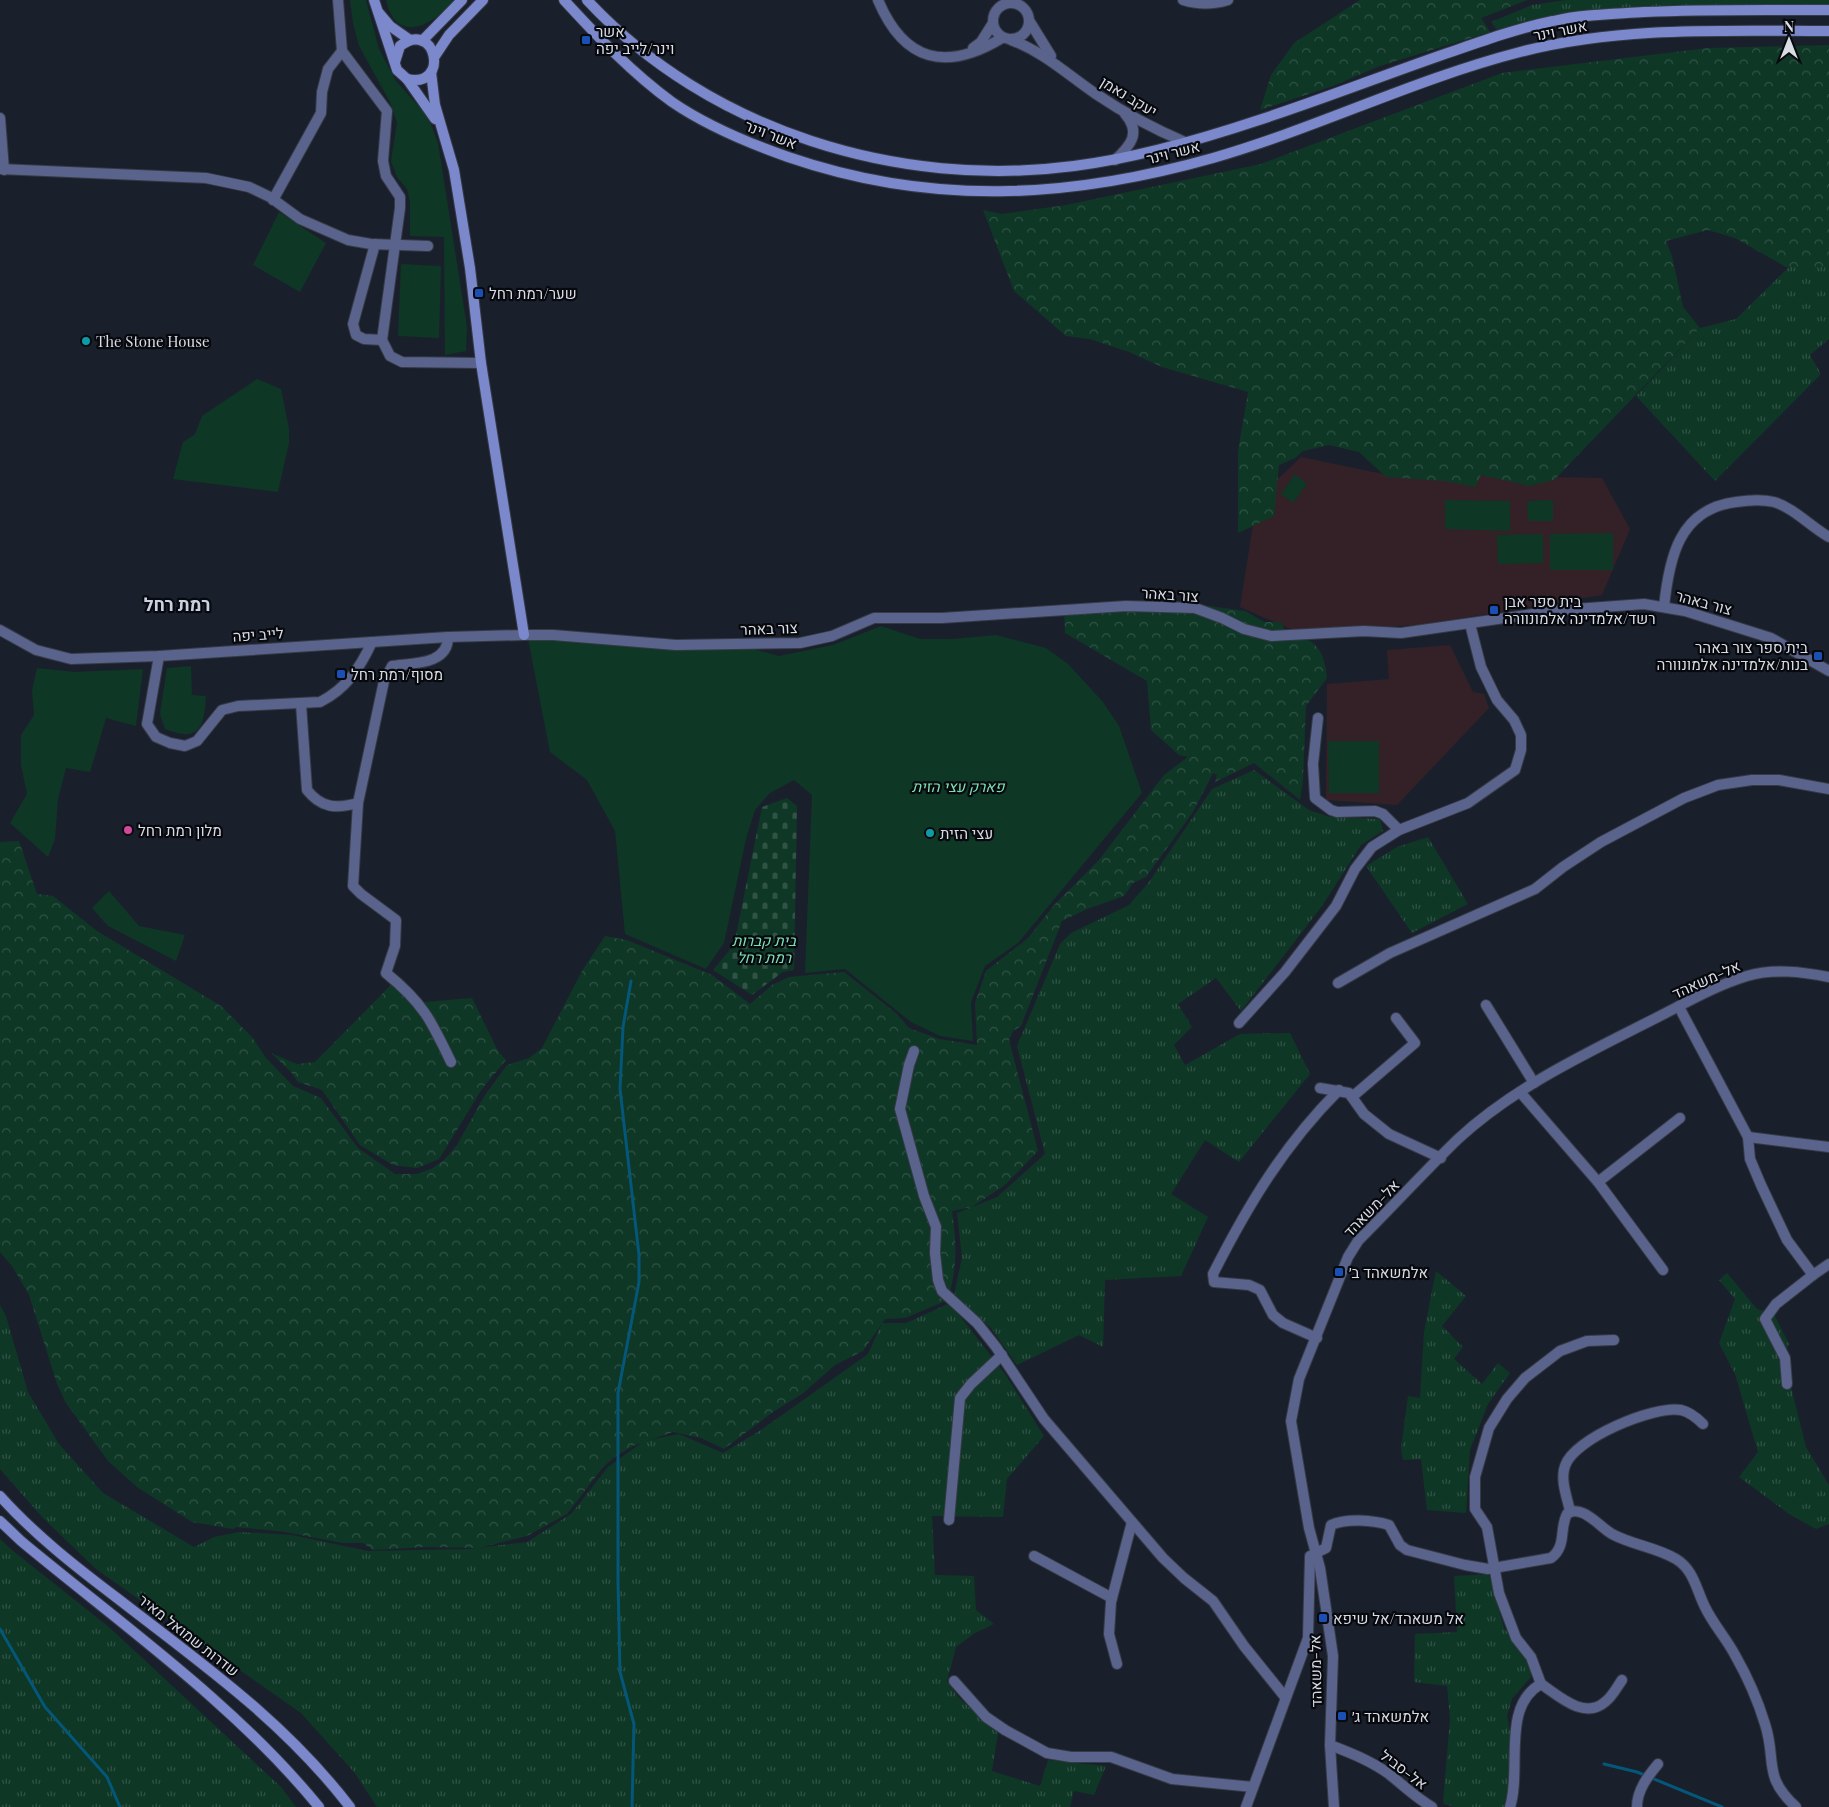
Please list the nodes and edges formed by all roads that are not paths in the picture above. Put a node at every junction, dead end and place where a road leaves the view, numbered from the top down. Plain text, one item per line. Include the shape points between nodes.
1 (338, 0) edge
2 (462, 0) edge
3 (483, 0) edge
4 (587, 0) edge
5 (878, 0) edge
6 (1183, 0) edge
7 (1228, 0) edge
8 (564, 2) edge
9 (1018, 2) edge
10 (374, 4) edge
11 (1000, 4) edge
12 (1829, 10) edge
13 (1030, 22) junction
14 (993, 23) junction
15 (1829, 31) edge
16 (1007, 39) junction
17 (410, 40) junction
18 (422, 41) junction
19 (342, 51) junction
20 (967, 54) junction
21 (435, 56) junction
22 (395, 63) junction
23 (1062, 68) junction
24 (431, 72) junction
25 (407, 79) junction
26 (1121, 110) junction
27 (0, 118) edge
28 (441, 129) junction
29 (1185, 142) junction
30 (1115, 160) junction
31 (2, 170) edge
32 (273, 200) junction
33 (374, 244) junction
34 (395, 245) junction
35 (428, 246) dead end
36 (382, 340) junction
37 (481, 363) junction
38 (1829, 537) edge
39 (1664, 607) junction
40 (1470, 624) junction
41 (0, 630) edge
42 (524, 635) junction
43 (448, 637) junction
44 (372, 642) junction
45 (159, 656) junction
46 (1829, 671) edge
47 (301, 704) junction
48 (1318, 718) dead end
49 (1829, 789) edge
50 (358, 803) junction
51 (1399, 830) junction
52 (1829, 977) edge
53 (1338, 983) dead end
54 (1486, 1005) dead end
55 (1679, 1007) junction
56 (1396, 1018) dead end
57 (1239, 1023) dead end
58 (914, 1051) dead end
59 (451, 1062) dead end
60 (1534, 1083) junction
61 (1320, 1088) dead end
62 (1339, 1090) junction
63 (1520, 1092) junction
64 (1352, 1097) junction
65 (1680, 1118) dead end
66 (1748, 1137) junction
67 (1829, 1147) edge
68 (1441, 1158) junction
69 (1598, 1182) junction
70 (1829, 1264) edge
71 (1663, 1270) dead end
72 (1813, 1275) junction
73 (1316, 1338) junction
74 (1614, 1340) dead end
75 (1002, 1355) junction
76 (1787, 1384) dead end
77 (1703, 1424) dead end
78 (0, 1496) edge
79 (1570, 1511) junction
80 (949, 1520) dead end
81 (0, 1521) edge
82 (1132, 1522) junction
83 (1315, 1553) junction
84 (1034, 1556) dead end
85 (1495, 1568) junction
86 (1112, 1598) junction
87 (1117, 1664) dead end
88 (1622, 1680) dead end
89 (954, 1681) dead end
90 (1541, 1684) junction
91 (1285, 1697) junction
92 (1330, 1745) junction
93 (1658, 1764) dead end
94 (1253, 1787) junction
95 (319, 1807) edge
96 (350, 1807) edge
97 (1246, 1807) edge
98 (1334, 1807) edge
99 (1432, 1807) edge
100 (1510, 1807) edge
101 (1637, 1807) edge
102 (1796, 1807) edge

1 - 19 street
2 - 18 main road
3 - 21 main road via 449,35
4 - 30 main road, אשר וינר via 632,43 687,83 770,125 845,152 890,162 1002,171 1071,167
5 - 20 street via 897,35 916,50 952,57
6 - 7 street via 1196,4
8 - 15 main road, אשר וינר via 642,79 674,103 743,140 807,164 871,180 909,187 986,192 1063,188 1164,170 1264,142 1468,69 1569,42 1674,30
9 - 11 street
9 - 13 street via 1027,12
10 - 17 main road via 390,26
10 - 22 main road
11 - 14 street
12 - 29 main road, אשר וינר via 1681,11 1556,20 1511,30 1321,100
13 - 16 street via 1022,37
13 - 23 street, יעקב נאמן via 1045,50
14 - 16 street via 994,29
14 - 20 street via 981,42
16 - 20 street
16 - 23 street, יעקב נאמן via 1040,53
17 - 18 main road
17 - 22 main road via 400,46
18 - 21 main road
19 - 32 street via 328,69 320,113
19 - 34 street via 387,111 383,161 386,176 400,197
21 - 24 main road
22 - 25 main road via 397,70
23 - 26 street, יעקב נאמן
24 - 25 main road via 423,78
24 - 28 main road
25 - 28 main road
26 - 29 street, יעקב נאמן
26 - 30 street via 1133,126 1134,136
27 - 31 street
28 - 37 main road via 454,170
29 - 30 main road, אשר וינר
31 - 32 street via 206,178 249,187
32 - 33 street via 318,228 348,240
33 - 34 street
33 - 36 street via 352,324 356,335
34 - 35 street
34 - 36 street
36 - 37 street via 390,356 402,362
37 - 42 main road
38 - 39 street via 1775,502 1751,500 1708,509 1691,521 1680,539 1668,569
39 - 40 street, צור באהר via 1644,604 1612,606
39 - 46 street, צור באהר via 1771,638
40 - 42 street, צור באהר via 1401,633 1364,631 1271,636 1244,630 1195,608 1126,606 942,618 874,618 832,636 800,643 676,644
40 - 51 street via 1481,667 1496,700 1514,720 1521,735 1521,750 1515,770 1468,803
41 - 45 street, לייב יפה via 36,650 71,659
42 - 43 street, לייב יפה
43 - 44 street, לייב יפה
43 - 50 street via 448,645 442,655 429,662 392,666 384,681
44 - 45 street, לייב יפה
44 - 47 street via 364,660 345,685 320,702
45 - 47 street via 147,724 156,737 170,743 185,746 197,741 222,710 238,706
47 - 50 street via 307,790 314,800 328,805 342,807
48 - 51 street via 1313,764 1315,798 1337,812 1375,811 1383,814
49 - 53 street via 1779,780 1752,780 1718,785 1684,798 1601,842 1535,889 1390,953
50 - 59 street via 354,886 396,920 395,946 386,973 424,1008
51 - 57 street via 1372,846 1355,869 1336,906
52 - 55 street, אל-משאהד via 1802,972 1748,976
54 - 60 street
55 - 60 street, אל-משאהד
55 - 66 street
56 - 64 street via 1415,1043
58 - 75 street via 900,1109 924,1196 936,1226 938,1280 942,1291 977,1323
60 - 63 street, אל-משאהד
61 - 62 street
62 - 64 street
62 - 73 street via 1283,1153 1243,1215 1213,1274 1214,1282 1260,1290 1273,1315
63 - 68 street, אל-משאהד via 1459,1139
63 - 69 street
64 - 68 street via 1364,1114 1389,1134
65 - 69 street
66 - 67 street
66 - 72 street via 1750,1160 1761,1185 1787,1240
68 - 73 street, אל-משאהד via 1358,1242 1336,1282
69 - 71 street
70 - 72 street
72 - 76 street via 1776,1304 1765,1319 1785,1358
73 - 83 street, אל-משאהד via 1299,1379 1291,1421
74 - 85 street via 1587,1341 1560,1351 1525,1378 1489,1428 1475,1477 1475,1509 1487,1527
75 - 80 street via 960,1398
75 - 82 street via 1044,1419
77 - 79 street via 1694,1415 1680,1410 1660,1411 1629,1420 1584,1443 1565,1465 1563,1476
78 - 96 main road, שדרות שמואל מאיר via 80,1570 224,1681 283,1731
79 - 85 street via 1564,1520 1562,1545 1552,1558
79 - 102 street via 1585,1514 1613,1534 1676,1559 1688,1570 1704,1605 1736,1656 1766,1726 1776,1784
81 - 95 main road via 27,1547 199,1688 262,1746
82 - 86 street
82 - 91 street via 1184,1578 1213,1601
83 - 85 street via 1326,1548 1331,1525 1377,1521 1389,1525 1400,1545 1407,1550 1465,1565
83 - 91 street via 1310,1556 1309,1564 1308,1638
83 - 92 street, אל-משאהד via 1327,1605 1333,1656
84 - 86 street
85 - 90 street via 1499,1593 1516,1638 1531,1657
86 - 87 street via 1109,1634
88 - 90 street via 1605,1702 1581,1709
89 - 94 street via 986,1716 1047,1753 1111,1757 1172,1779
90 - 100 street via 1525,1697 1517,1716
91 - 94 street
92 - 98 street, אל-משאהד
92 - 99 street, אל-סביל via 1370,1762
93 - 101 street via 1640,1793
94 - 97 street

